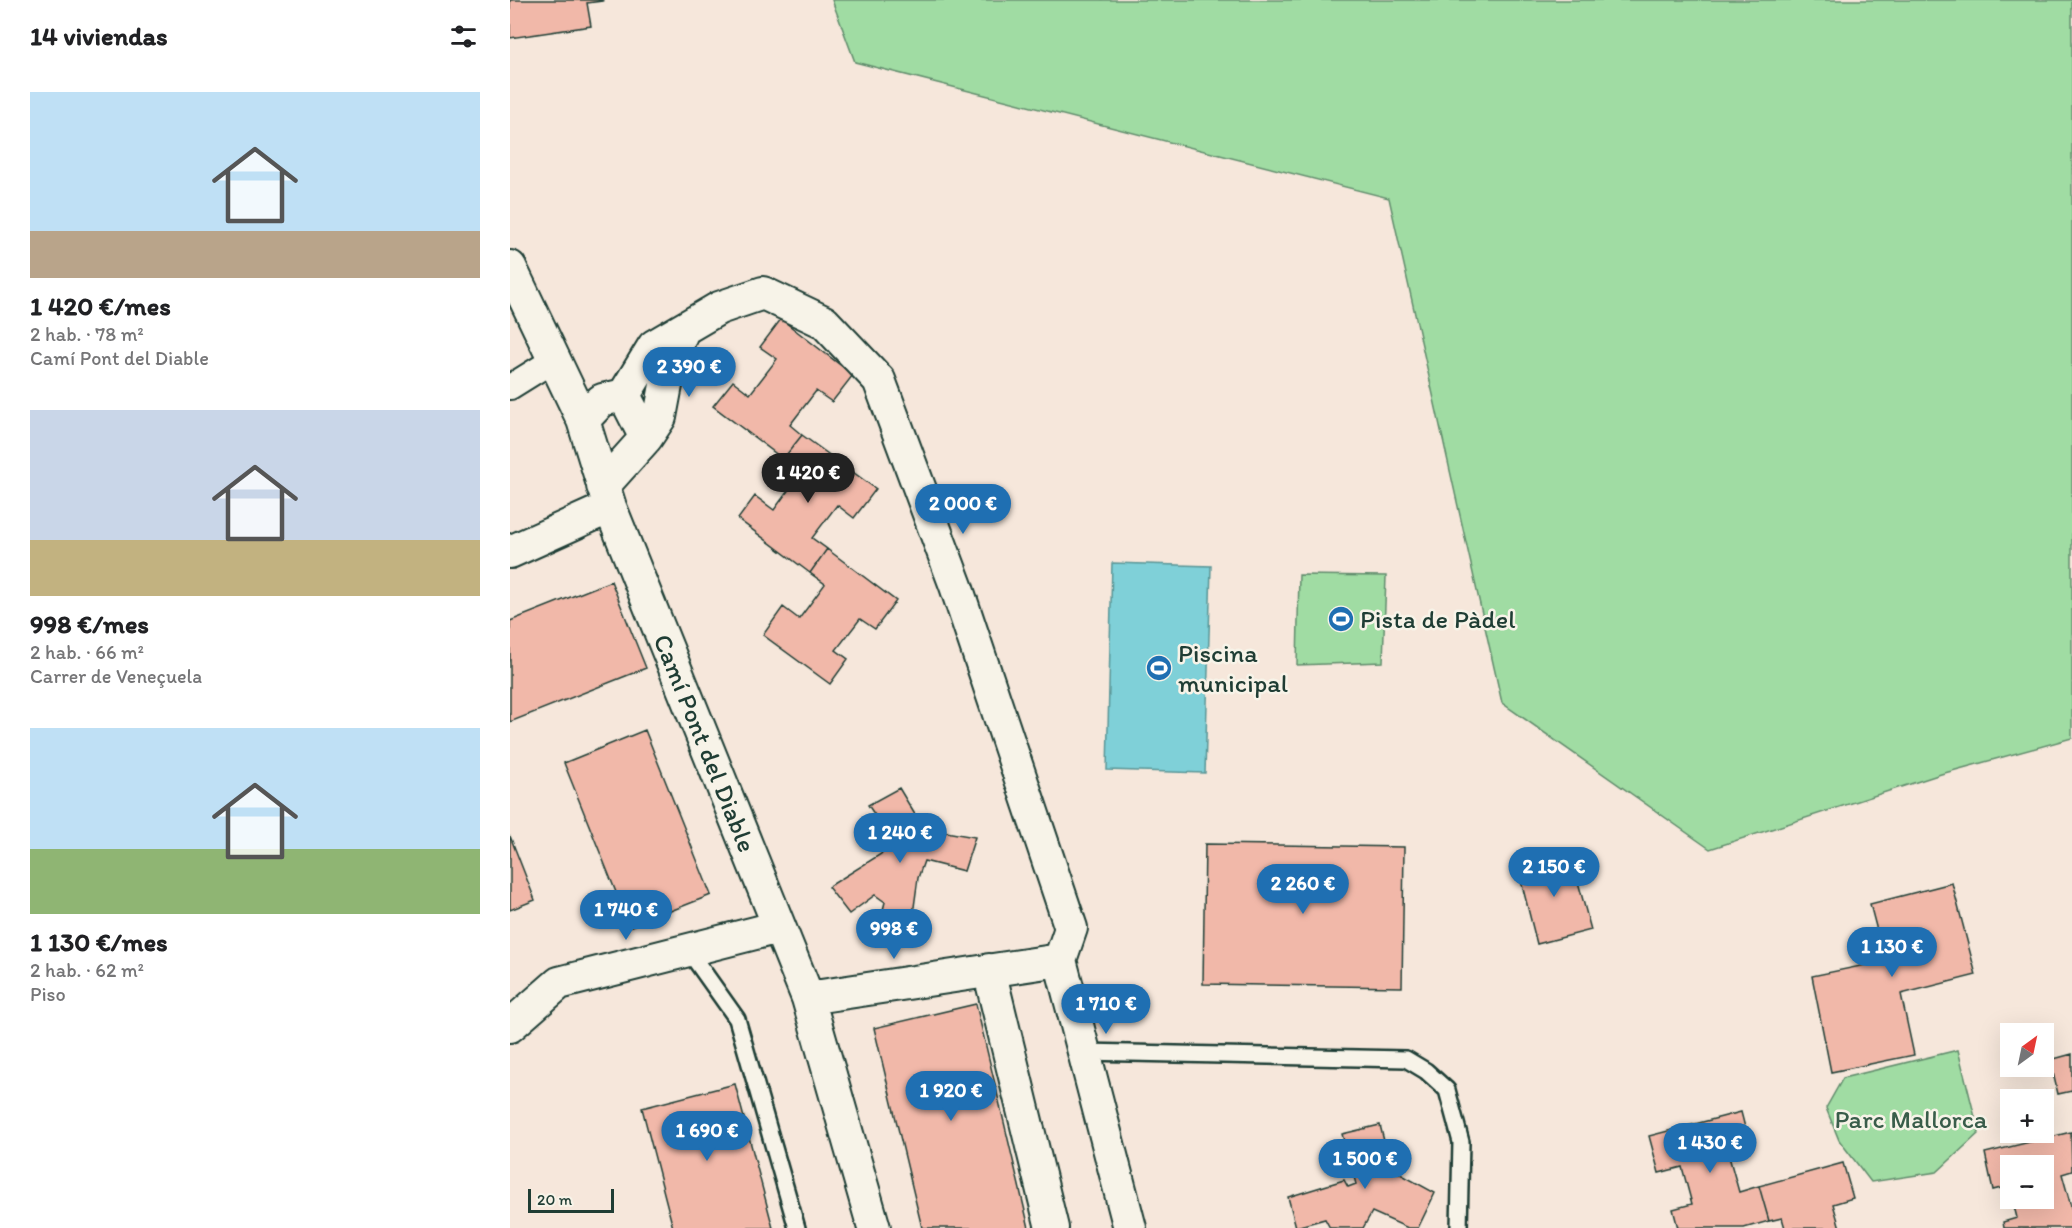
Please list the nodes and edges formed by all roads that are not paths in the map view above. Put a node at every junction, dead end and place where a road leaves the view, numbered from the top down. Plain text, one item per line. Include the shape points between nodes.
1 (510, 267) edge
2 (682, 332) junction
3 (555, 359) junction
4 (510, 387) edge
5 (624, 395) junction
6 (583, 420) junction
7 (646, 438) junction
8 (606, 496) junction
9 (510, 552) edge
10 (779, 927) junction
11 (688, 950) junction
12 (1060, 960) junction
13 (989, 970) junction
14 (808, 998) junction
15 (510, 1026) edge
16 (1084, 1052) junction
17 (797, 1228) edge
18 (874, 1228) edge
19 (1052, 1228) edge
20 (1130, 1228) edge
21 (1459, 1228) edge

1 - 3 street, Camí Pont del Diable
2 - 5 street via 654,346
2 - 7 street via 670,364 660,417
2 - 12 street via 719,308 763,293 824,322 879,380 956,586 1071,928
3 - 4 street
3 - 6 street, Camí Pont del Diable
5 - 6 street via 602,400
5 - 7 street
6 - 8 street, Camí Pont del Diable
7 - 8 street
8 - 9 street
8 - 10 street, Camí Pont del Diable
10 - 11 street
10 - 14 street, Camí Pont del Diable
11 - 15 street via 559,983
11 - 17 lane via 737,1019
12 - 13 street
12 - 16 street
13 - 14 street
13 - 19 street
14 - 18 street, Camí Pont del Diable
16 - 20 street
16 - 21 lane via 1406,1059 1447,1090 1461,1142

